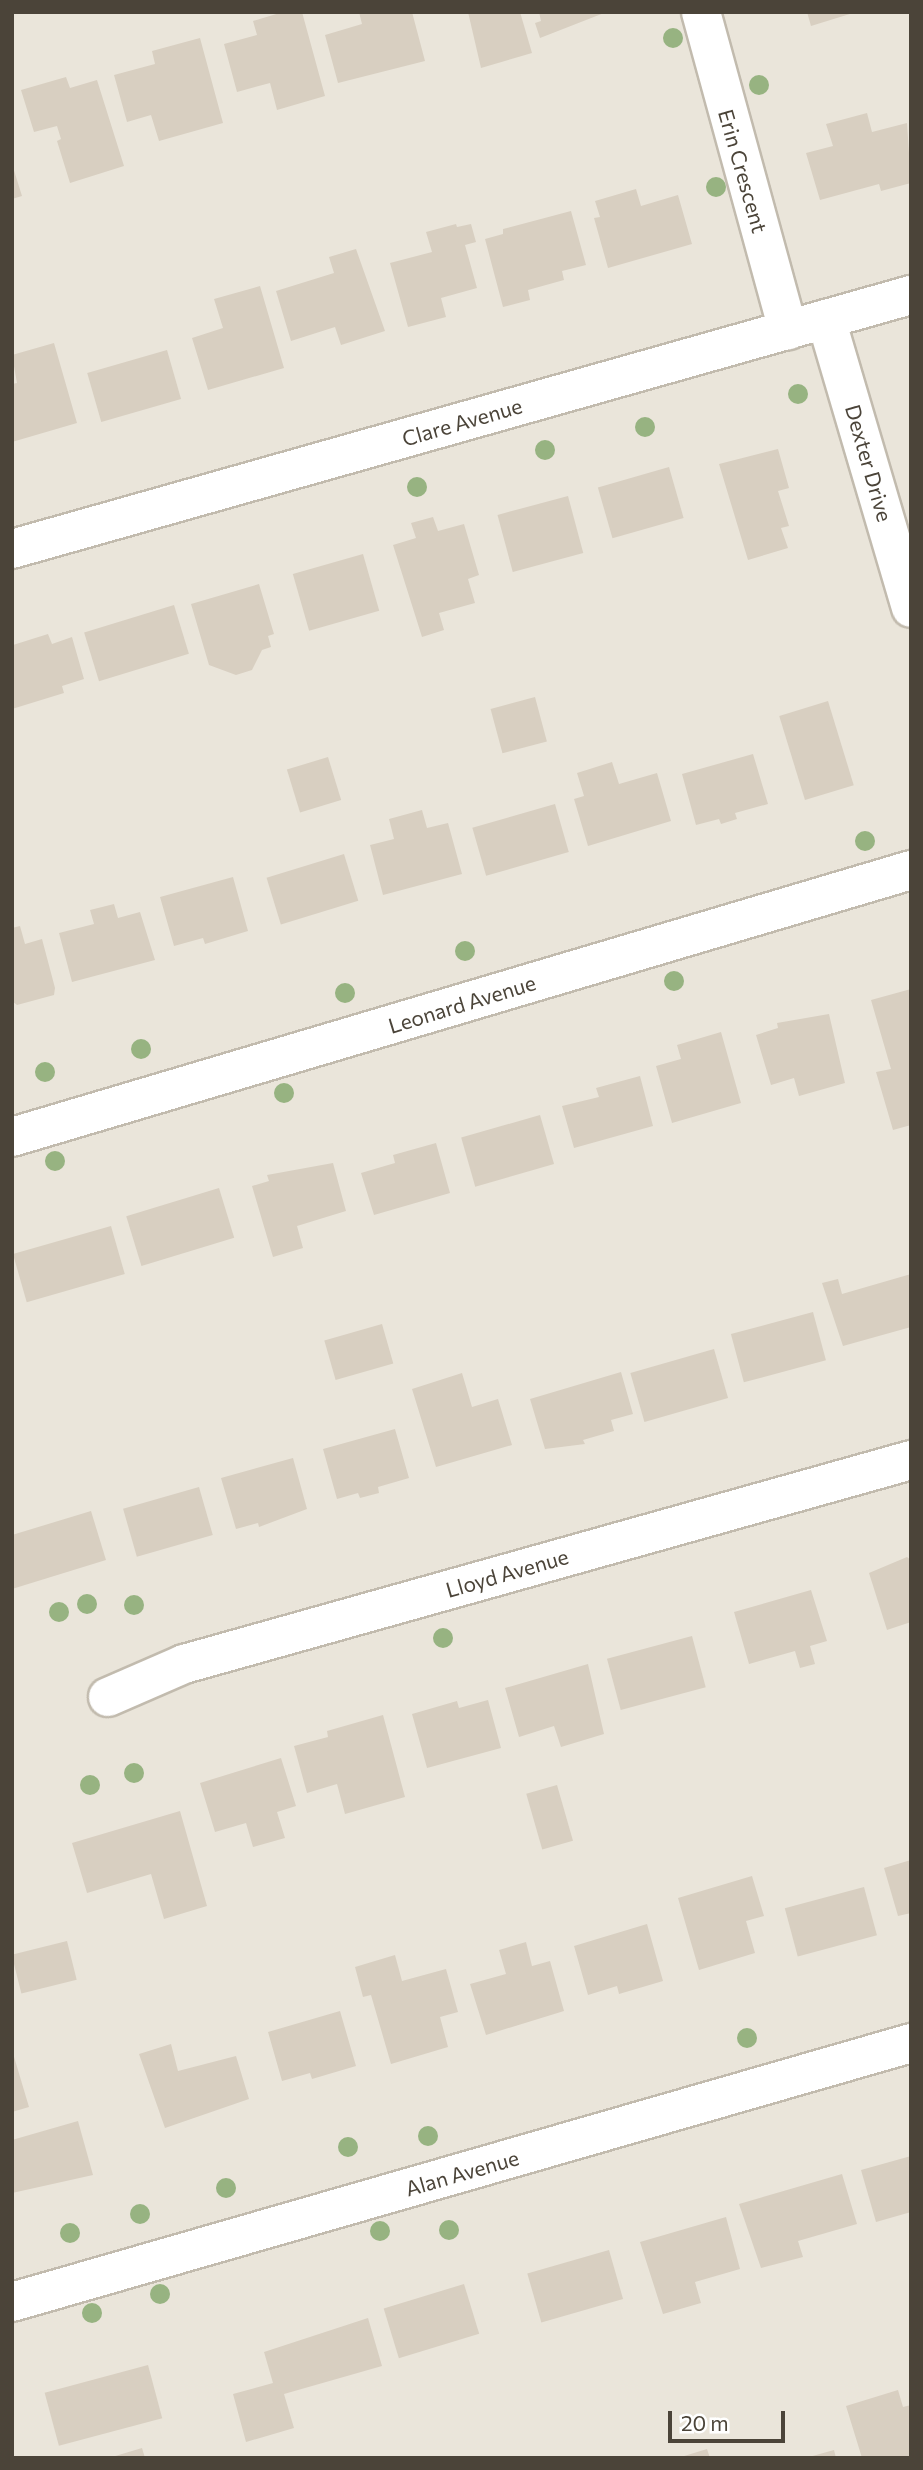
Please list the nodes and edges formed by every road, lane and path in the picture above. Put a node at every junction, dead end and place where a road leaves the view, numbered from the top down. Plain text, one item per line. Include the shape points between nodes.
1 (702, 12) edge
2 (911, 295) edge
3 (826, 319) junction
4 (788, 330) junction
5 (12, 549) edge
6 (911, 608) edge
7 (911, 870) edge
8 (12, 1137) edge
9 (911, 1460) edge
10 (108, 1697) dead end
11 (911, 2043) edge
12 (12, 2302) edge

1 - 4 street, Erin Crescent
2 - 3 street, Clare Avenue
3 - 4 street, Clare Avenue
3 - 6 street, Dexter Drive
4 - 5 street, Clare Avenue
7 - 8 street, Leonard Avenue
9 - 10 street, Lloyd Avenue via 184,1664
11 - 12 street, Alan Avenue

